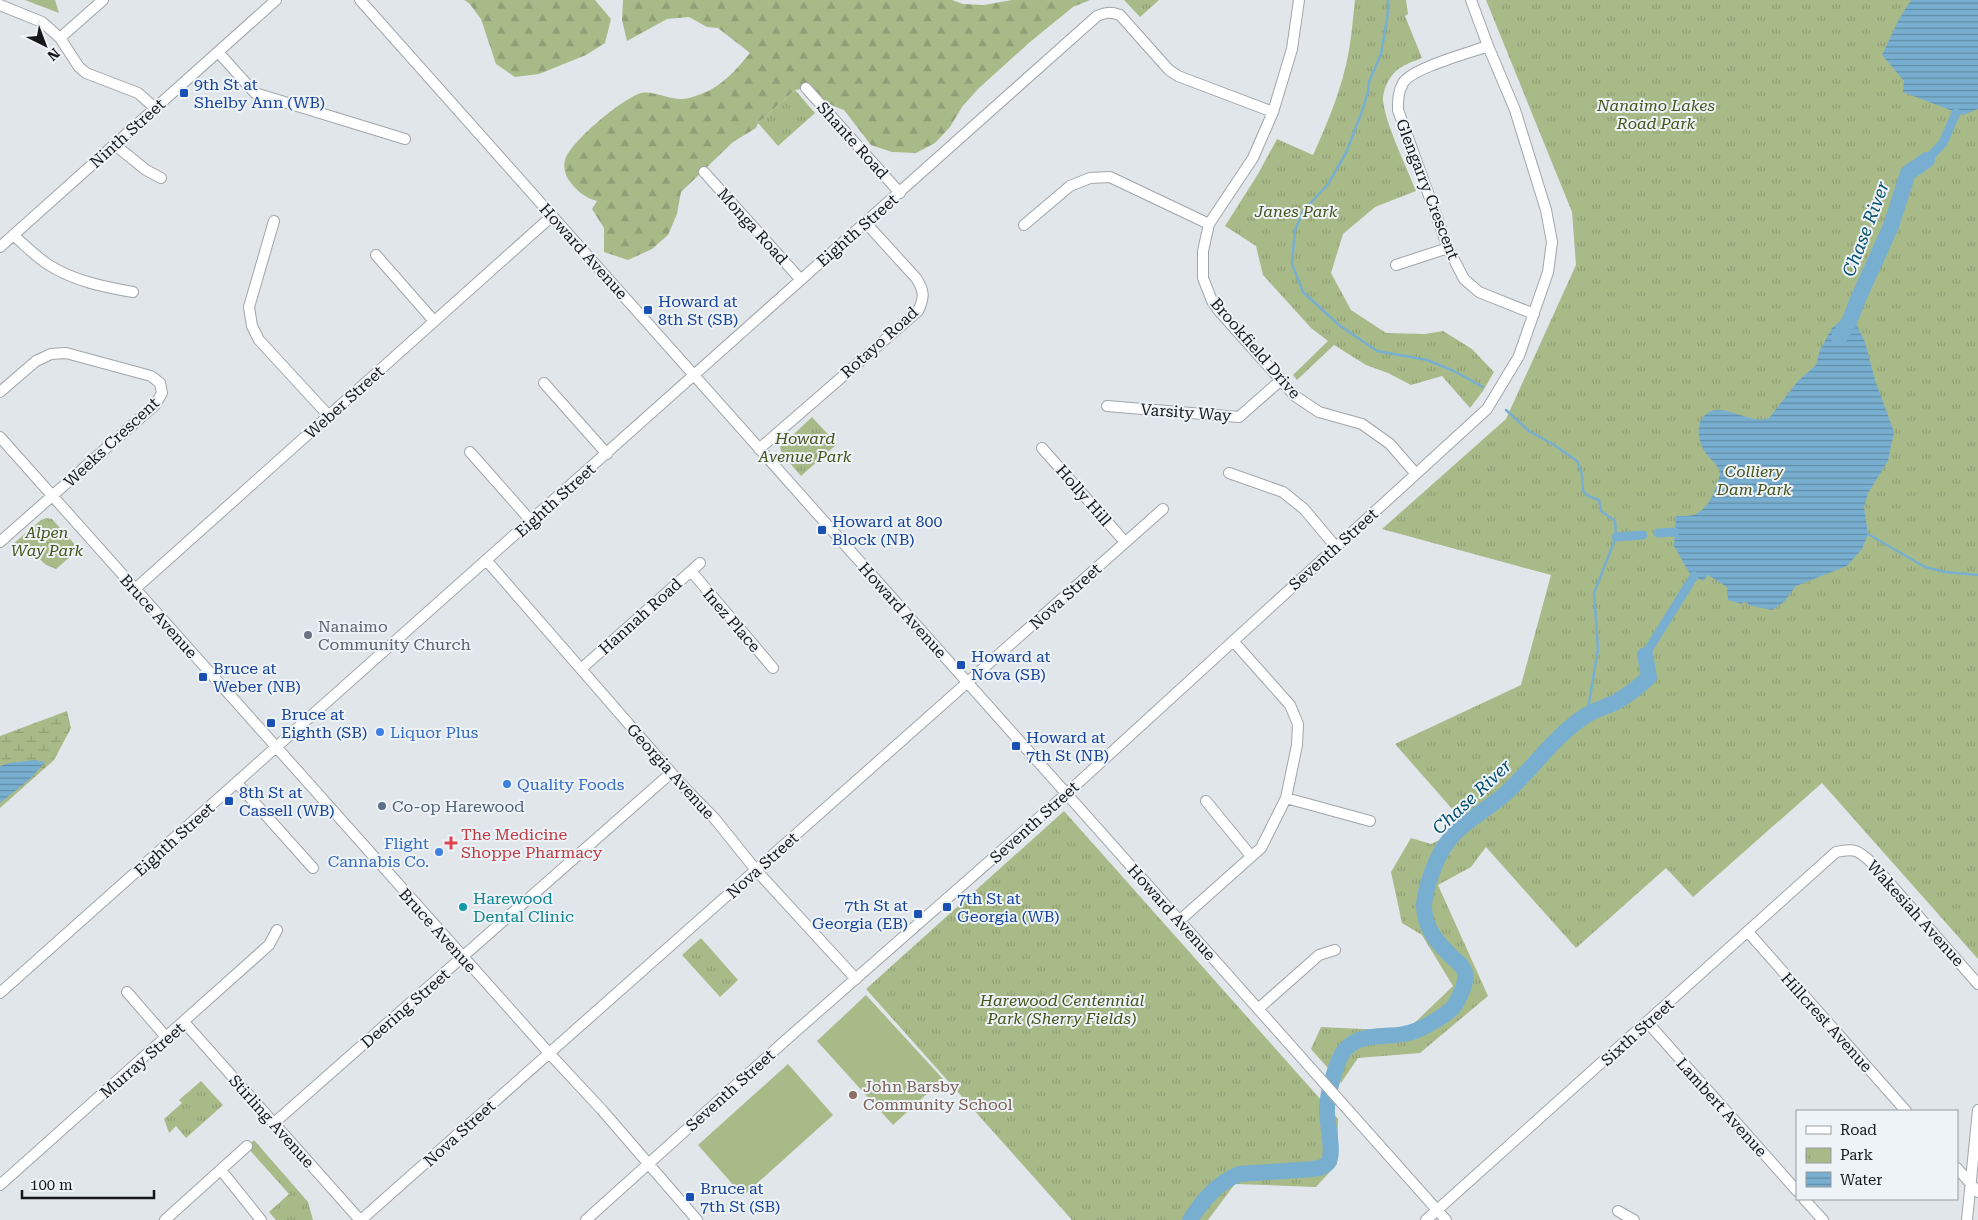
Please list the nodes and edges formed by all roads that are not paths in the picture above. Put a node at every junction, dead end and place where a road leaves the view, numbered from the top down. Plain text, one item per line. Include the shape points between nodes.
1 (103, 0) edge
2 (276, 0) edge
3 (360, 0) edge
4 (1299, 0) edge
5 (1471, 0) edge
6 (0, 5) edge
7 (60, 38) junction
8 (1488, 46) junction
9 (218, 52) junction
10 (806, 88) dead end
11 (155, 108) junction
12 (1274, 112) junction
13 (405, 139) dead end
14 (115, 144) junction
15 (704, 172) dead end
16 (161, 178) dead end
17 (900, 192) junction
18 (552, 216) junction
19 (274, 221) dead end
20 (865, 222) junction
21 (1209, 224) junction
22 (1024, 226) dead end
23 (13, 235) junction
24 (0, 247) edge
25 (1448, 248) junction
26 (376, 255) dead end
27 (1396, 265) dead end
28 (801, 280) junction
29 (133, 292) dead end
30 (1534, 314) junction
31 (434, 321) junction
32 (695, 375) junction
33 (1281, 380) junction
34 (544, 383) dead end
35 (0, 392) edge
36 (1108, 406) dead end
37 (329, 416) junction
38 (0, 437) edge
39 (1042, 448) dead end
40 (759, 449) junction
41 (470, 452) dead end
42 (607, 454) junction
43 (1229, 473) dead end
44 (1416, 474) junction
45 (53, 497) junction
46 (1163, 509) dead end
47 (531, 521) junction
48 (0, 542) edge
49 (1125, 542) junction
50 (1336, 547) junction
51 (486, 561) junction
52 (700, 563) dead end
53 (690, 571) junction
54 (135, 588) junction
55 (1233, 641) junction
56 (773, 668) dead end
57 (581, 669) junction
58 (967, 682) junction
59 (276, 748) junction
60 (671, 773) junction
61 (237, 783) junction
62 (1066, 794) junction
63 (1286, 798) junction
64 (1206, 801) dead end
65 (1370, 822) dead end
66 (1849, 849) joint
67 (1251, 856) junction
68 (313, 868) dead end
69 (756, 870) junction
70 (1180, 921) junction
71 (277, 930) dead end
72 (1748, 932) junction
73 (1335, 950) dead end
74 (463, 957) junction
75 (856, 979) junction
76 (1978, 984) edge
77 (127, 992) dead end
78 (0, 993) edge
79 (1258, 1009) junction
80 (184, 1022) junction
81 (1648, 1023) junction
82 (167, 1038) junction
83 (549, 1054) junction
84 (1905, 1110) edge
85 (1978, 1110) edge
86 (274, 1123) junction
87 (247, 1146) dead end
88 (648, 1165) junction
89 (1958, 1169) edge
90 (221, 1170) junction
91 (1970, 1184) junction
92 (0, 1185) edge
93 (1796, 1190) edge
94 (1978, 1192) edge
95 (1805, 1200) edge
96 (1437, 1210) junction
97 (1618, 1211) dead end
98 (164, 1220) edge
99 (261, 1220) edge
100 (360, 1220) edge
101 (586, 1220) edge
102 (697, 1220) edge
103 (1426, 1220) edge
104 (1446, 1220) edge
105 (1634, 1220) edge
106 (1823, 1220) edge
107 (1967, 1220) edge

1 - 7 street
2 - 9 street, Ninth Street
3 - 18 street, Howard Avenue
4 - 12 street, Brookfield Drive via 1292,49
5 - 8 street, Seventh Street
6 - 7 street via 42,22
7 - 11 street via 86,73 138,93
8 - 25 street, Glengarry Crescent via 1415,72 1398,93 1398,110
8 - 30 street, Seventh Street via 1515,110 1546,210 1552,242 1548,272
9 - 11 street, Ninth Street
9 - 13 street via 255,93
10 - 17 street, Shante Road
11 - 14 street, Ninth Street
12 - 17 street, Eighth Street via 1178,76 1120,15 1105,13 1097,16
12 - 21 street, Brookfield Drive via 1253,158
14 - 16 street
14 - 23 street, Ninth Street
15 - 28 street, Monga Road
17 - 20 street, Eighth Street
18 - 31 street, Weber Street
18 - 32 street, Howard Avenue
19 - 37 street via 249,307 252,326 259,340
20 - 28 street, Eighth Street
20 - 40 street, Rotayo Road via 922,287 923,302 918,311
21 - 22 street via 1110,177 1090,178 1070,186
21 - 33 street, Brookfield Drive via 1202,251 1203,278 1212,301
23 - 24 street, Ninth Street
23 - 29 street via 48,265 75,278
25 - 27 street
25 - 30 street, Glengarry Crescent via 1464,279 1479,292
26 - 31 street
28 - 32 street, Eighth Street
30 - 44 street, Seventh Street via 1519,356 1487,409
31 - 37 street, Weber Street
32 - 40 street, Howard Avenue
32 - 42 street, Eighth Street
33 - 36 street, Varsity Way via 1238,417
33 - 44 street, Brookfield Drive via 1295,396 1318,412 1362,424 1390,444
34 - 42 street
35 - 45 street, Weeks Crescent via 36,361 51,354 66,353 151,376 160,383 162,393 155,405
37 - 54 street, Weber Street
38 - 45 street, Bruce Avenue
39 - 49 street, Holly Hill
40 - 58 street, Howard Avenue
41 - 47 street
42 - 47 street, Eighth Street
43 - 50 street via 1283,492 1304,509
44 - 50 street, Seventh Street
45 - 48 street, Weeks Crescent
45 - 54 street, Bruce Avenue
46 - 49 street, Nova Street
47 - 51 street, Eighth Street
49 - 58 street, Nova Street
50 - 55 street, Seventh Street
51 - 57 street, Georgia Avenue
51 - 59 street, Eighth Street
52 - 53 street, Hannah Road
53 - 56 street, Inez Place
53 - 57 street, Hannah Road
54 - 59 street, Bruce Avenue
55 - 62 street, Seventh Street
55 - 63 street via 1290,705 1298,724
57 - 60 street, Georgia Avenue
58 - 62 street, Howard Avenue
58 - 69 street, Nova Street
59 - 61 street, Eighth Street
59 - 74 street, Bruce Avenue
60 - 69 street, Georgia Avenue via 715,819
60 - 74 street, Deering Street
61 - 68 street
61 - 78 street, Eighth Street
62 - 70 street, Howard Avenue
62 - 75 street, Seventh Street
63 - 65 street
63 - 67 street via 1261,848
64 - 67 street
66 - 72 street, Sixth Street via 1836,852
66 - 76 street, Wakesiah Avenue via 1859,851 1872,863
67 - 70 street
69 - 75 street, Georgia Avenue
69 - 83 street, Nova Street
70 - 79 street, Howard Avenue
71 - 80 street, Murray Street via 269,946
72 - 81 street, Sixth Street
72 - 84 street, Hillcrest Avenue
73 - 79 street via 1319,955
74 - 83 street, Bruce Avenue
74 - 86 street, Deering Street
75 - 88 street, Seventh Street
77 - 82 street
79 - 96 street, Howard Avenue
80 - 82 street, Murray Street
80 - 86 street, Stirling Avenue
81 - 93 street, Lambert Avenue
81 - 96 street, Sixth Street
82 - 92 street, Murray Street
83 - 88 street, Bruce Avenue
83 - 100 street, Nova Street
85 - 91 street
86 - 100 street, Stirling Avenue
87 - 90 street
88 - 101 street, Seventh Street
88 - 102 street, Bruce Avenue
89 - 91 street
90 - 98 street
90 - 99 street
91 - 94 street
91 - 107 street
95 - 106 street
96 - 103 street, Sixth Street
96 - 104 street, Howard Avenue
97 - 105 street

